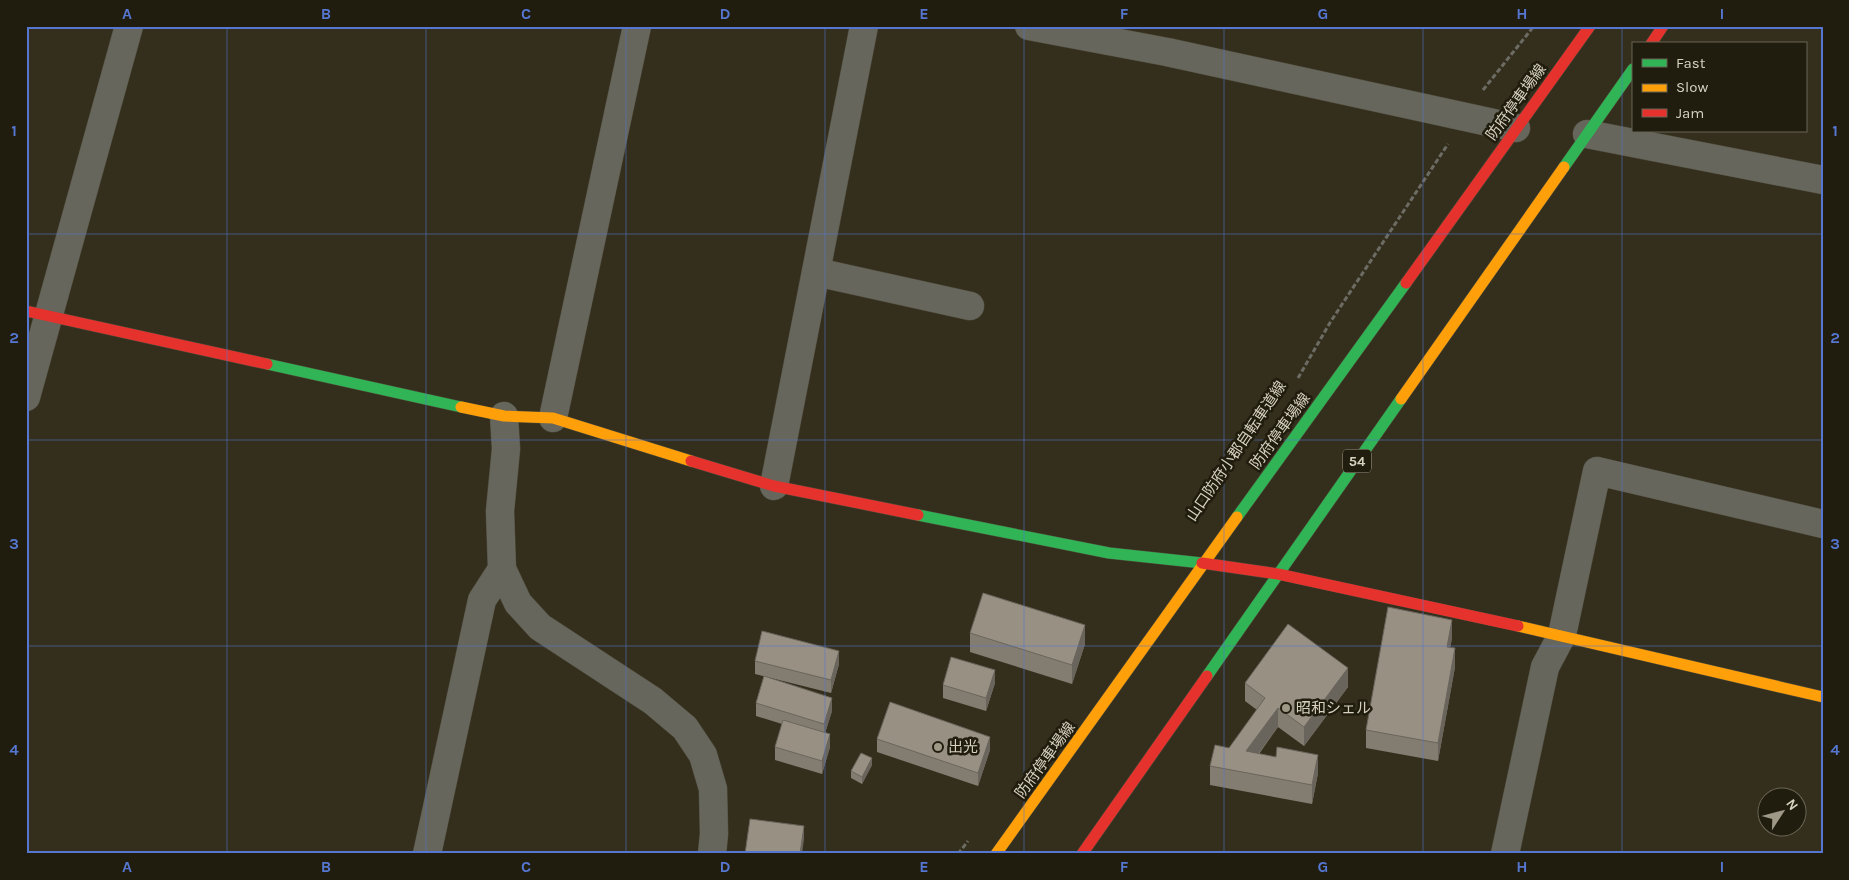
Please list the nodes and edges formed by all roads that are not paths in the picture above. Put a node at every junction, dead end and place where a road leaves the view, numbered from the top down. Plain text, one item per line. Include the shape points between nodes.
1 (129, 26) edge
2 (637, 26) edge
3 (864, 26) edge
4 (1029, 26) edge
5 (1590, 26) edge
6 (1664, 26) edge
7 (1652, 42) edge
8 (1632, 70) edge
9 (1516, 128) junction
10 (1587, 134) junction
11 (1823, 180) edge
12 (816, 272) junction
13 (970, 306) dead end
14 (37, 313) edge
15 (26, 397) edge
16 (504, 416) junction
17 (553, 418) junction
18 (774, 486) junction
19 (1823, 524) edge
20 (1204, 563) junction
21 (502, 569) junction
22 (1278, 574) junction
23 (1562, 634) junction
24 (1823, 696) edge
25 (427, 854) edge
26 (712, 854) edge
27 (996, 854) edge
28 (1082, 854) edge
29 (1505, 854) edge

1 - 14 street
2 - 17 street
3 - 12 street
4 - 9 street via 1167,52
5 - 9 main road, 防府停車場線
6 - 7 main road
8 - 10 main road, 54
9 - 20 main road, 防府停車場線
10 - 11 street
10 - 22 main road, 54
12 - 13 street
12 - 18 street
14 - 15 street
14 - 16 main road
16 - 17 main road
16 - 21 street via 506,449 500,511
17 - 18 main road
18 - 20 main road via 1109,553
19 - 23 street via 1597,471
20 - 22 main road
20 - 27 main road, 防府停車場線
21 - 25 street via 482,600
21 - 26 street via 518,603 540,627 653,701 684,728 703,755 713,789
22 - 23 main road
22 - 28 main road, 54
23 - 24 main road
23 - 29 street via 1545,667

